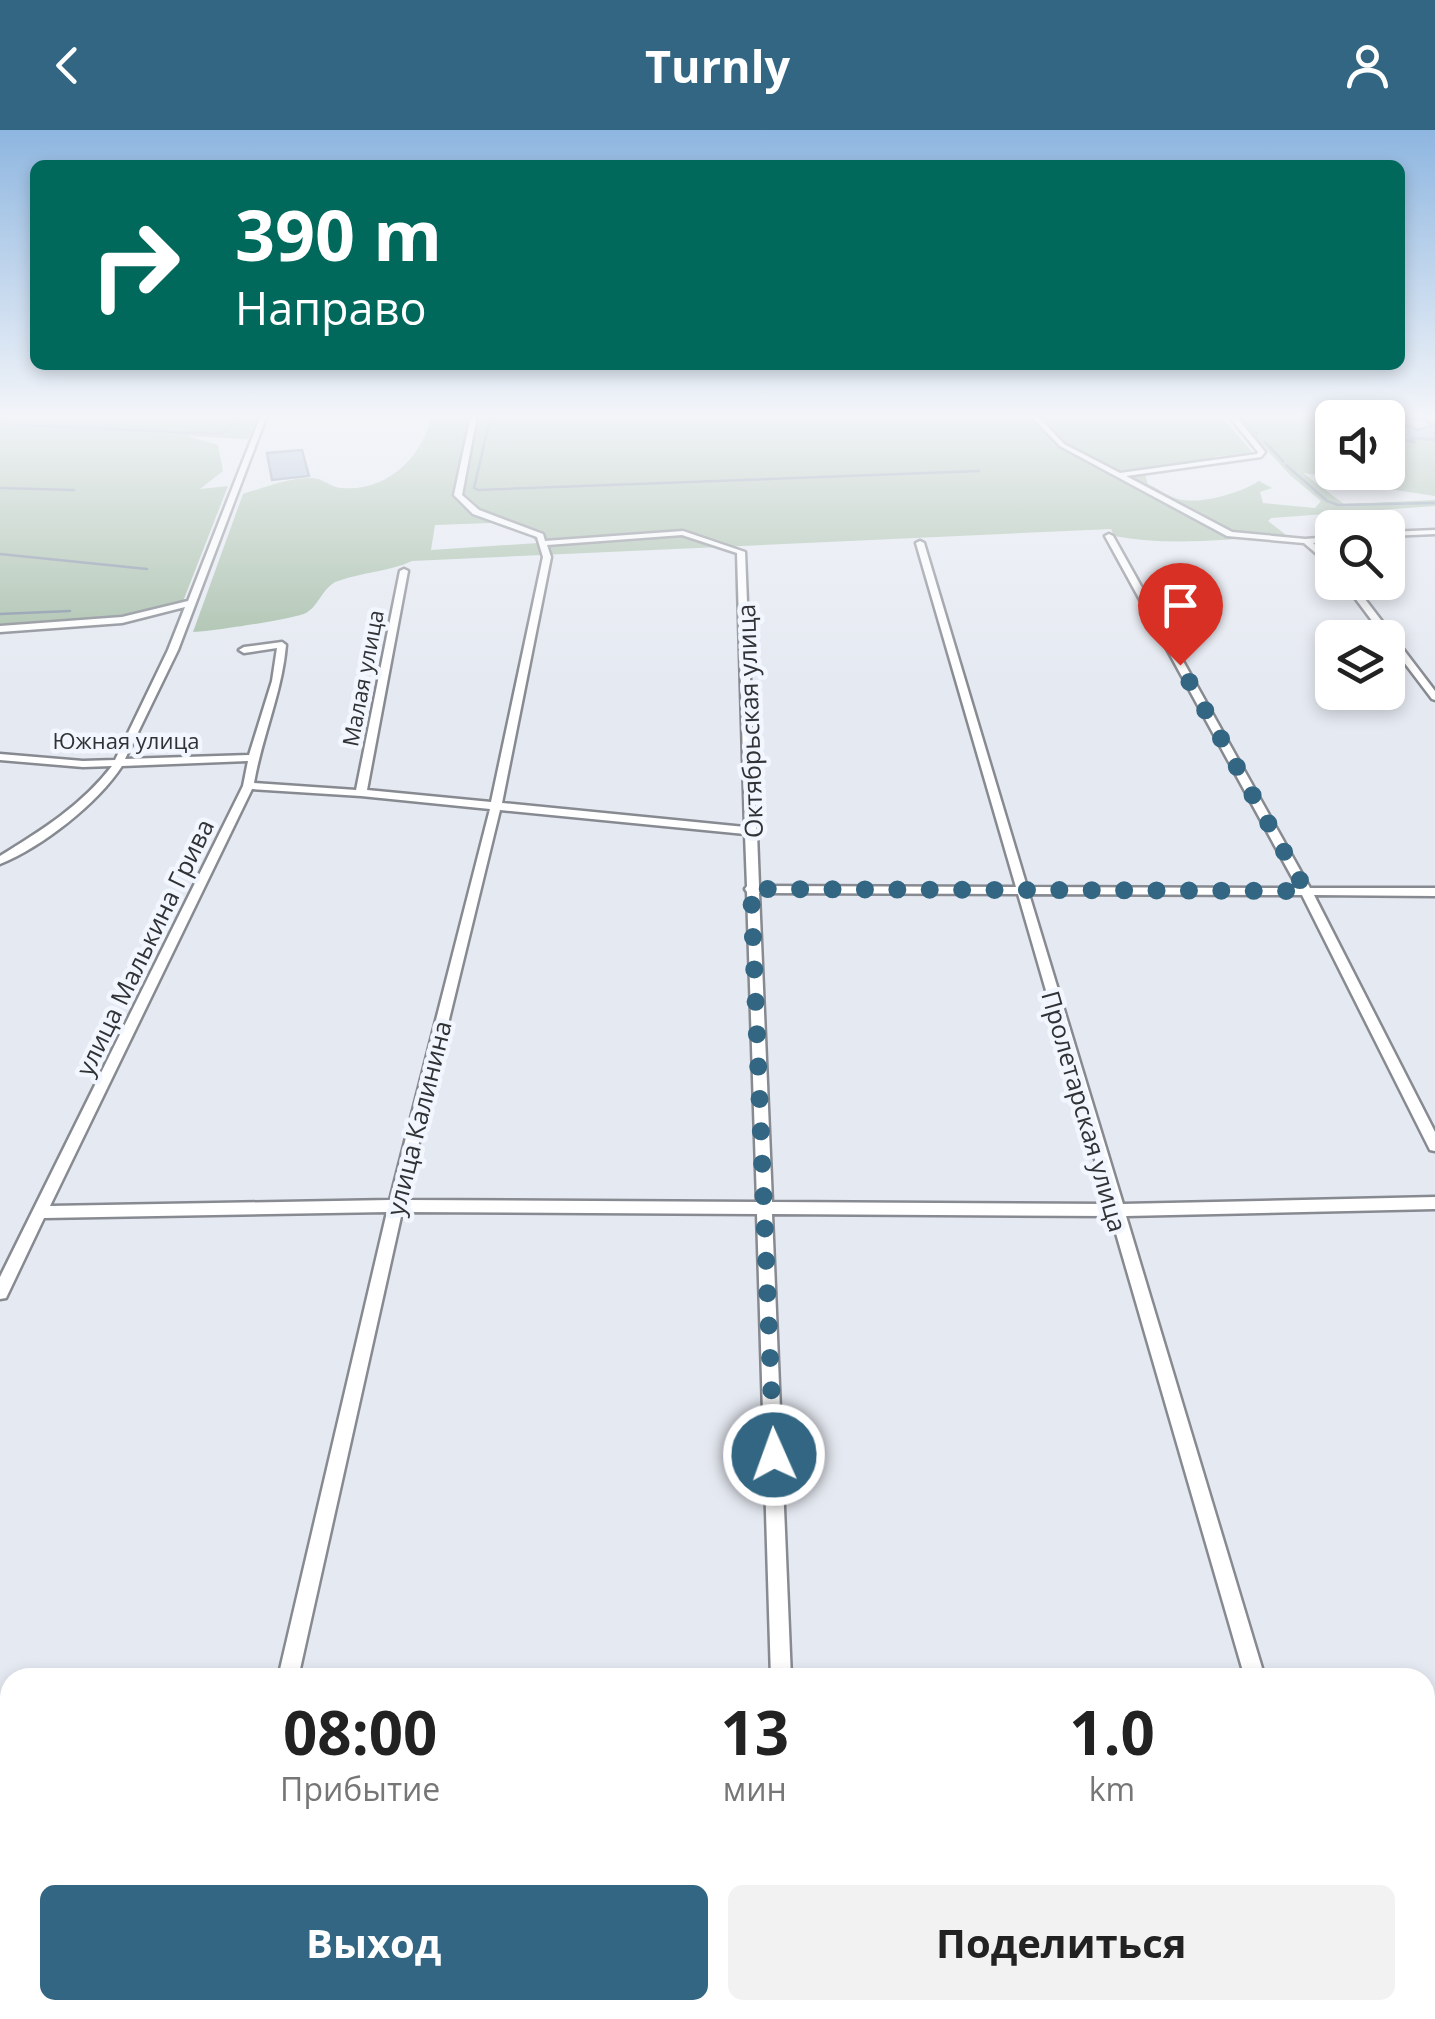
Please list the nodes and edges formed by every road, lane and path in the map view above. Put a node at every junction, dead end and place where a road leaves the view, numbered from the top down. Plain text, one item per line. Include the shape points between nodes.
1 (230, 503) edge
2 (467, 503) edge
3 (1172, 503) edge
4 (1435, 532) edge
5 (1405, 533) edge
6 (1109, 536) dead end
7 (1315, 540) edge
8 (1305, 541) junction
9 (920, 543) dead end
10 (1315, 546) edge
11 (546, 550) junction
12 (404, 572) dead end
13 (1360, 600) edge
14 (191, 603) junction
15 (0, 629) edge
16 (244, 650) dead end
17 (1435, 696) edge
18 (0, 756) edge
19 (252, 758) junction
20 (119, 763) junction
21 (248, 786) junction
22 (361, 793) junction
23 (495, 809) junction
24 (753, 832) junction
25 (0, 861) edge
26 (751, 889) junction
27 (1021, 890) junction
28 (1306, 891) junction
29 (1435, 892) edge
30 (1435, 1146) edge
31 (1435, 1203) edge
32 (396, 1206) junction
33 (766, 1209) junction
34 (1114, 1210) junction
35 (40, 1212) junction
36 (0, 1293) edge
37 (290, 1668) edge
38 (781, 1668) edge
39 (1251, 1668) edge

1 - 14 street
2 - 11 street via 528,530
3 - 8 street via 1230,534
4 - 5 street
6 - 28 street
7 - 8 street
8 - 10 street
9 - 27 street, Пролетарская улица
11 - 23 street, улица Калинина
11 - 24 street, Октябрьская улица via 683,533 741,552
12 - 22 street, Малая улица
13 - 17 street
14 - 15 street via 122,620
14 - 20 street
16 - 19 street, улица Малькина Грива via 282,645
18 - 20 street, Южная улица
19 - 20 street, Южная улица
19 - 21 street, улица Малькина Грива
20 - 25 street via 61,823
21 - 22 street
21 - 35 street, улица Малькина Грива
22 - 23 street
23 - 24 street
23 - 32 street, улица Калинина
24 - 26 street, Октябрьская улица
26 - 27 street
26 - 33 street, Октябрьская улица
27 - 28 street
27 - 34 street, Пролетарская улица
28 - 29 street
28 - 30 street
31 - 34 street
32 - 33 street
32 - 35 street
32 - 37 street, улица Калинина
33 - 34 street
33 - 38 street, Октябрьская улица
34 - 39 street, Пролетарская улица
35 - 36 street, улица Малькина Грива

